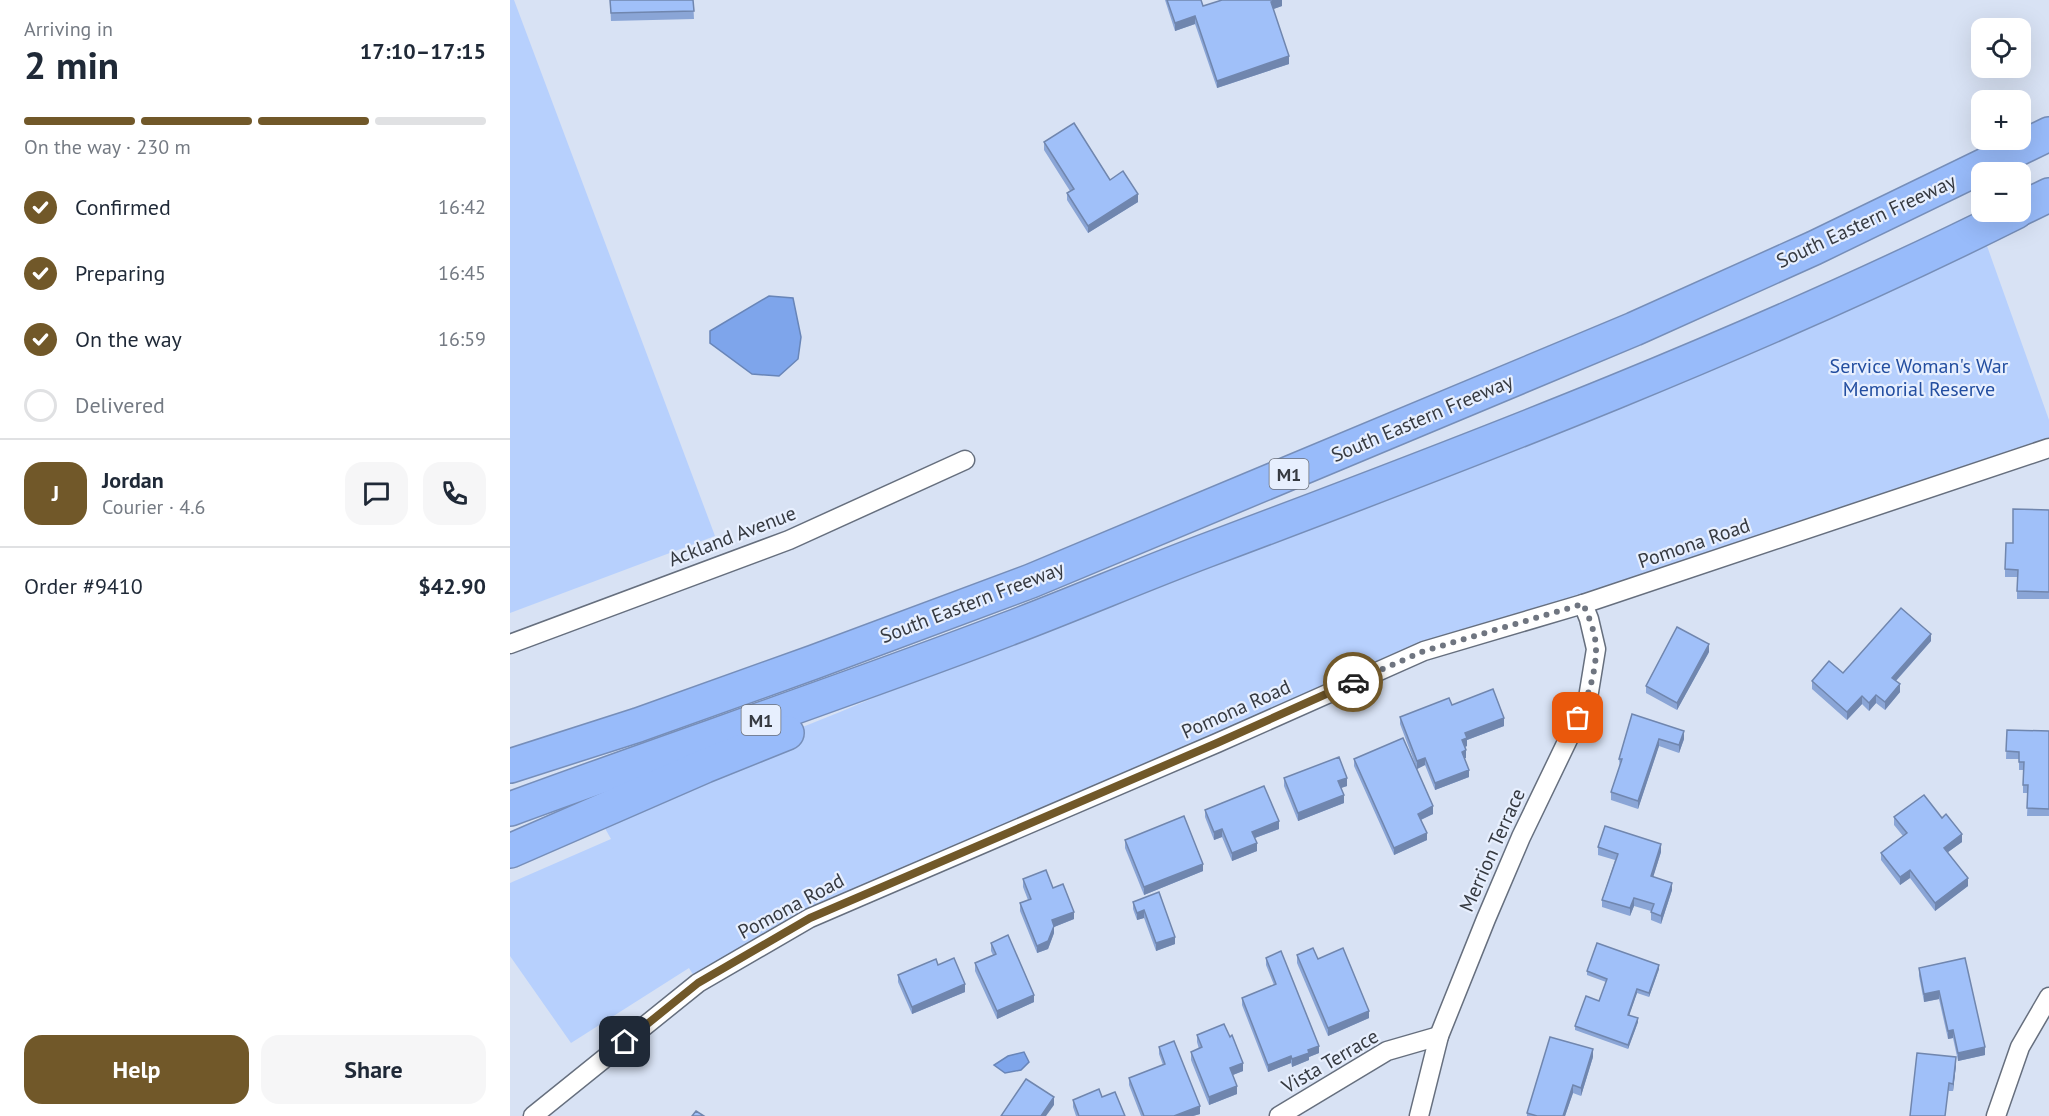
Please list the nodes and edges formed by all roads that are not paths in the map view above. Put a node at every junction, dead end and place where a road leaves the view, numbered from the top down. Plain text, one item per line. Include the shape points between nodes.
1 (2049, 134) edge
2 (2049, 195) edge
3 (2031, 204) edge
4 (1996, 222) edge
5 (2049, 448) edge
6 (965, 460) dead end
7 (1583, 604) junction
8 (1011, 628) junction
9 (510, 644) edge
10 (510, 766) edge
11 (510, 809) edge
12 (510, 851) edge
13 (2049, 997) edge
14 (1439, 1036) junction
15 (532, 1116) edge
16 (1280, 1116) edge
17 (1419, 1116) edge
18 (1996, 1116) edge

1 - 10 highway, South Eastern Freeway / M1 via 1814,248 1634,329 1042,577 649,721
2 - 3 highway, South Eastern Freeway / M1
4 - 8 highway, South Eastern Freeway / M1 via 1935,253 1600,399
5 - 7 street, Pomona Road
6 - 9 street, Ackland Avenue via 789,540
7 - 14 street, Merrion Terrace via 1596,649 1588,698 1512,857
7 - 15 street, Pomona Road via 1424,651 810,918 698,983
8 - 11 highway, South Eastern Freeway / M1
8 - 12 highway via 926,674
13 - 18 street via 2020,1047
14 - 16 street, Vista Terrace via 1387,1051
14 - 17 street, Merrion Terrace

